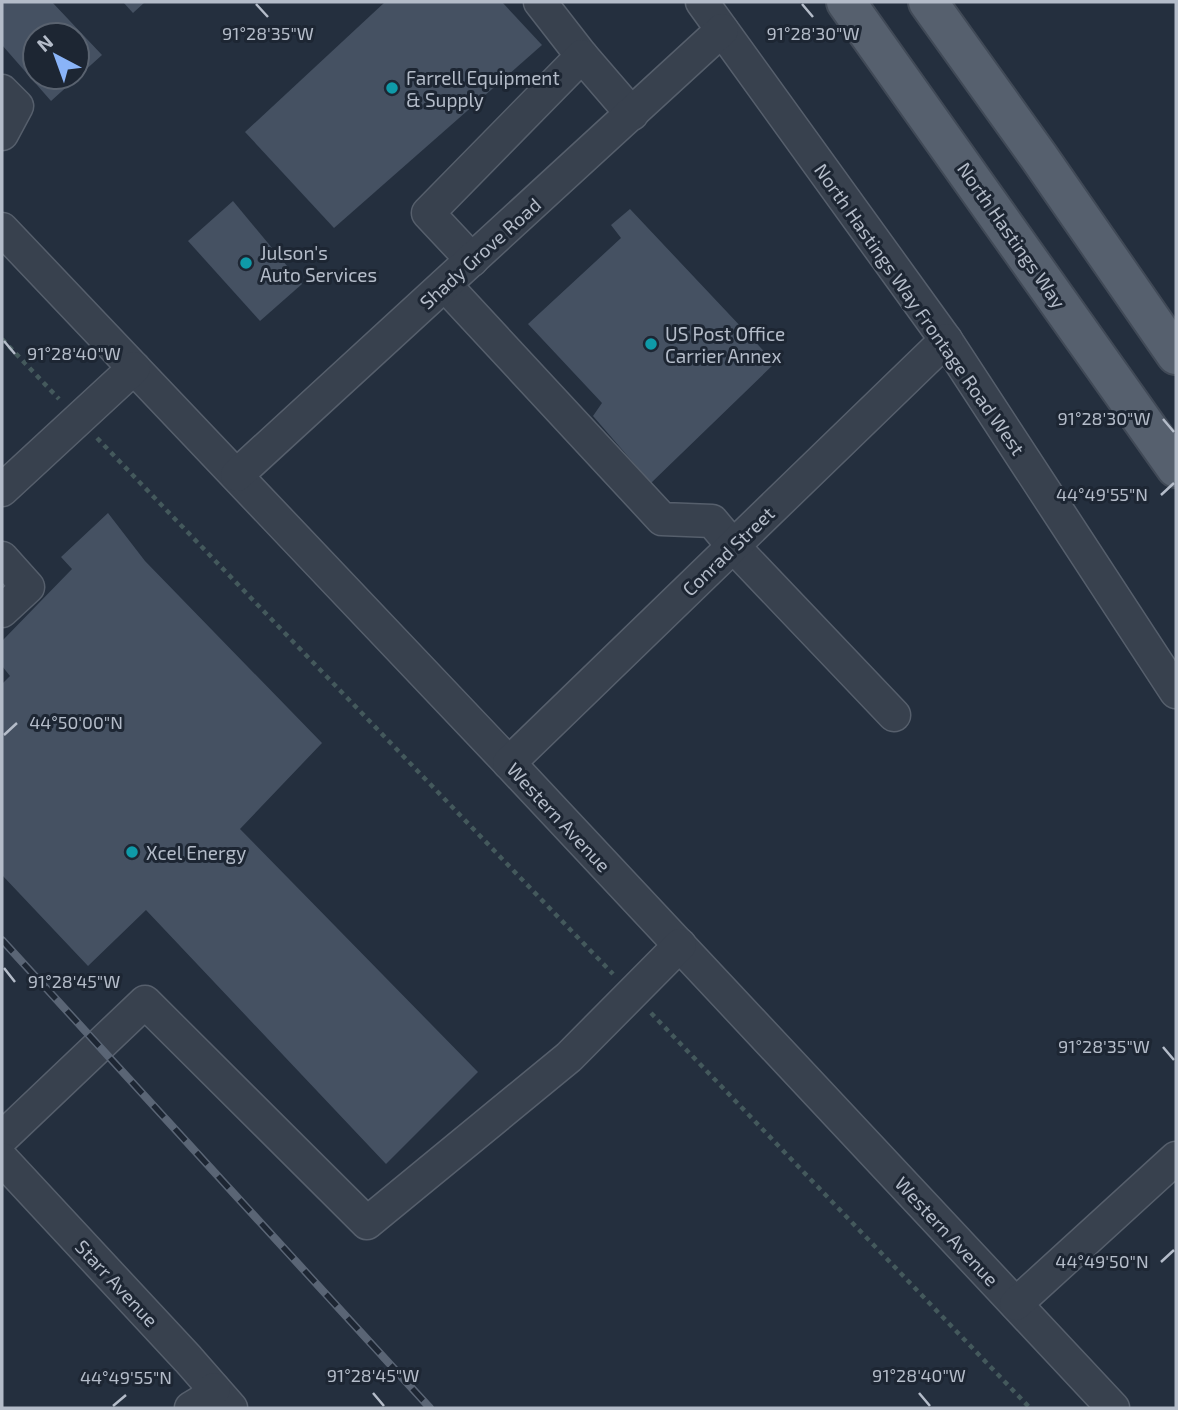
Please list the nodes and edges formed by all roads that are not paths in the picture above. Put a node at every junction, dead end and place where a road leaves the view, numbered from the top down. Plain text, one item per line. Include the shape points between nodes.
1 (540, 2) edge
2 (702, 2) edge
3 (846, 2) edge
4 (928, 2) edge
5 (939, 2) edge
6 (722, 30) junction
7 (582, 56) junction
8 (968, 57) junction
9 (2, 91) edge
10 (632, 114) junction
11 (2, 134) edge
12 (2, 229) edge
13 (472, 260) junction
14 (445, 285) junction
15 (946, 340) junction
16 (1176, 355) edge
17 (134, 368) junction
18 (1176, 468) edge
19 (237, 475) junction
20 (2, 490) edge
21 (733, 546) junction
22 (2, 558) edge
23 (2, 611) edge
24 (1176, 692) edge
25 (894, 715) dead end
26 (509, 763) junction
27 (680, 945) junction
28 (2, 1138) edge
29 (1176, 1158) edge
30 (2, 1160) edge
31 (1016, 1304) junction
32 (209, 1402) edge
33 (1113, 1408) edge

1 - 7 street
2 - 6 street, North Hastings Way Frontage Road West
3 - 18 main road, North Hastings Way
4 - 8 main road
5 - 8 main road
6 - 10 street, Shady Grove Road
6 - 15 street, North Hastings Way Frontage Road West
7 - 10 street
7 - 13 street via 428,213
8 - 16 main road
9 - 11 street via 18,106
10 - 13 street, Shady Grove Road
12 - 17 street, Western Avenue
13 - 14 street, Shady Grove Road
14 - 19 street, Shady Grove Road
14 - 21 street via 662,519 712,521
15 - 21 street, Conrad Street
15 - 24 street, North Hastings Way Frontage Road West
17 - 19 street, Western Avenue
17 - 20 street
19 - 26 street, Western Avenue
21 - 25 street
21 - 26 street, Conrad Street
22 - 23 street via 28,587
26 - 27 street, Western Avenue
27 - 28 street via 569,1056 367,1223 145,1002
27 - 31 street, Western Avenue
29 - 31 street
30 - 32 street, Starr Avenue
31 - 33 street, Western Avenue

